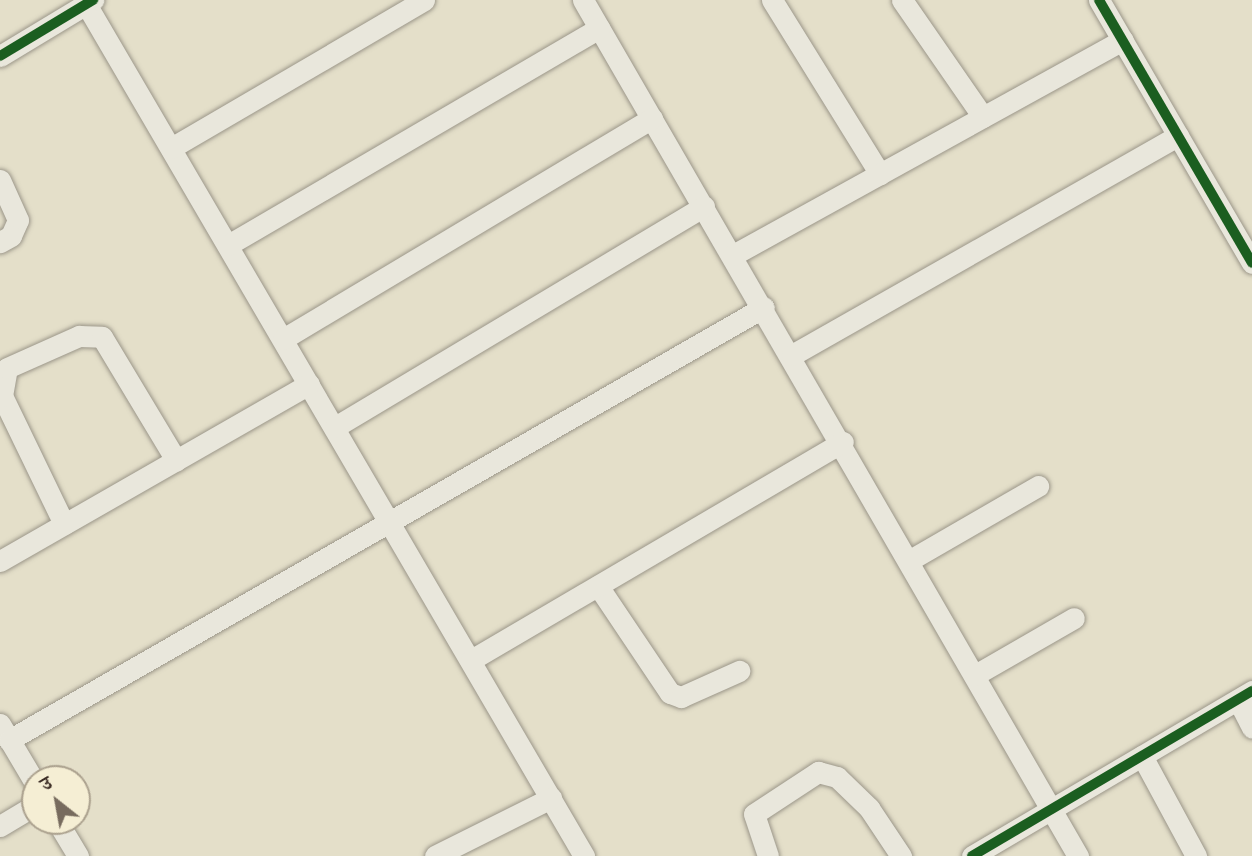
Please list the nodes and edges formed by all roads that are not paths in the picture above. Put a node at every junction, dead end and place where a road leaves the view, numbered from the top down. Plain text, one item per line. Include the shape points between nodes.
1 (424, 0) edge
2 (583, 0) edge
3 (902, 0) edge
4 (1099, 0) edge
5 (776, 1) edge
6 (90, 2) edge
7 (599, 28) junction
8 (1123, 40) junction
9 (0, 56) edge
10 (983, 117) junction
11 (652, 118) junction
12 (1178, 136) junction
13 (171, 148) junction
14 (880, 174) junction
15 (0, 180) edge
16 (704, 206) junction
17 (0, 242) edge
18 (228, 245) junction
19 (733, 256) junction
20 (1252, 263) edge
21 (764, 307) junction
22 (283, 340) junction
23 (792, 355) junction
24 (309, 384) junction
25 (335, 427) junction
26 (843, 443) junction
27 (176, 460) junction
28 (1038, 486) dead end
29 (388, 519) junction
30 (64, 524) junction
31 (910, 560) junction
32 (0, 561) edge
33 (598, 586) junction
34 (1074, 618) dead end
35 (471, 660) junction
36 (739, 671) dead end
37 (975, 675) junction
38 (1245, 695) edge
39 (1252, 728) edge
40 (5, 732) edge
41 (1142, 756) junction
42 (24, 765) edge
43 (551, 798) junction
44 (1051, 809) junction
45 (21, 813) edge
46 (0, 826) edge
47 (65, 835) edge
48 (78, 856) edge
49 (435, 856) edge
50 (584, 856) edge
51 (768, 856) edge
52 (901, 856) edge
53 (972, 856) edge
54 (1078, 856) edge
55 (1196, 856) edge

1 - 13 street
2 - 7 street
3 - 10 street
4 - 8 street
5 - 14 street
6 - 9 street
6 - 13 street
7 - 11 street
7 - 18 street
8 - 10 street
8 - 12 street
10 - 14 street
11 - 16 street
11 - 22 street
12 - 20 street
12 - 23 street
13 - 18 street
14 - 19 street
15 - 17 street via 18,220 11,236
16 - 19 street
16 - 25 street
18 - 22 street
19 - 21 street
21 - 23 street
21 - 29 street
22 - 24 street
23 - 26 street
24 - 25 street
24 - 27 street
25 - 29 street
26 - 31 street
26 - 33 street
27 - 30 street
27 - 30 street via 102,337 79,336 7,368 2,396
28 - 31 street
29 - 35 street
29 - 40 street
30 - 32 street
31 - 37 street
33 - 35 street
33 - 36 street via 670,693 681,697
34 - 37 street
35 - 43 street
37 - 44 street
38 - 39 street
38 - 41 street
40 - 42 street
41 - 44 street
41 - 55 street
43 - 49 street
43 - 50 street
44 - 53 street
44 - 54 street
45 - 46 street
47 - 48 street
51 - 52 street via 754,814 818,772 837,777 869,808

